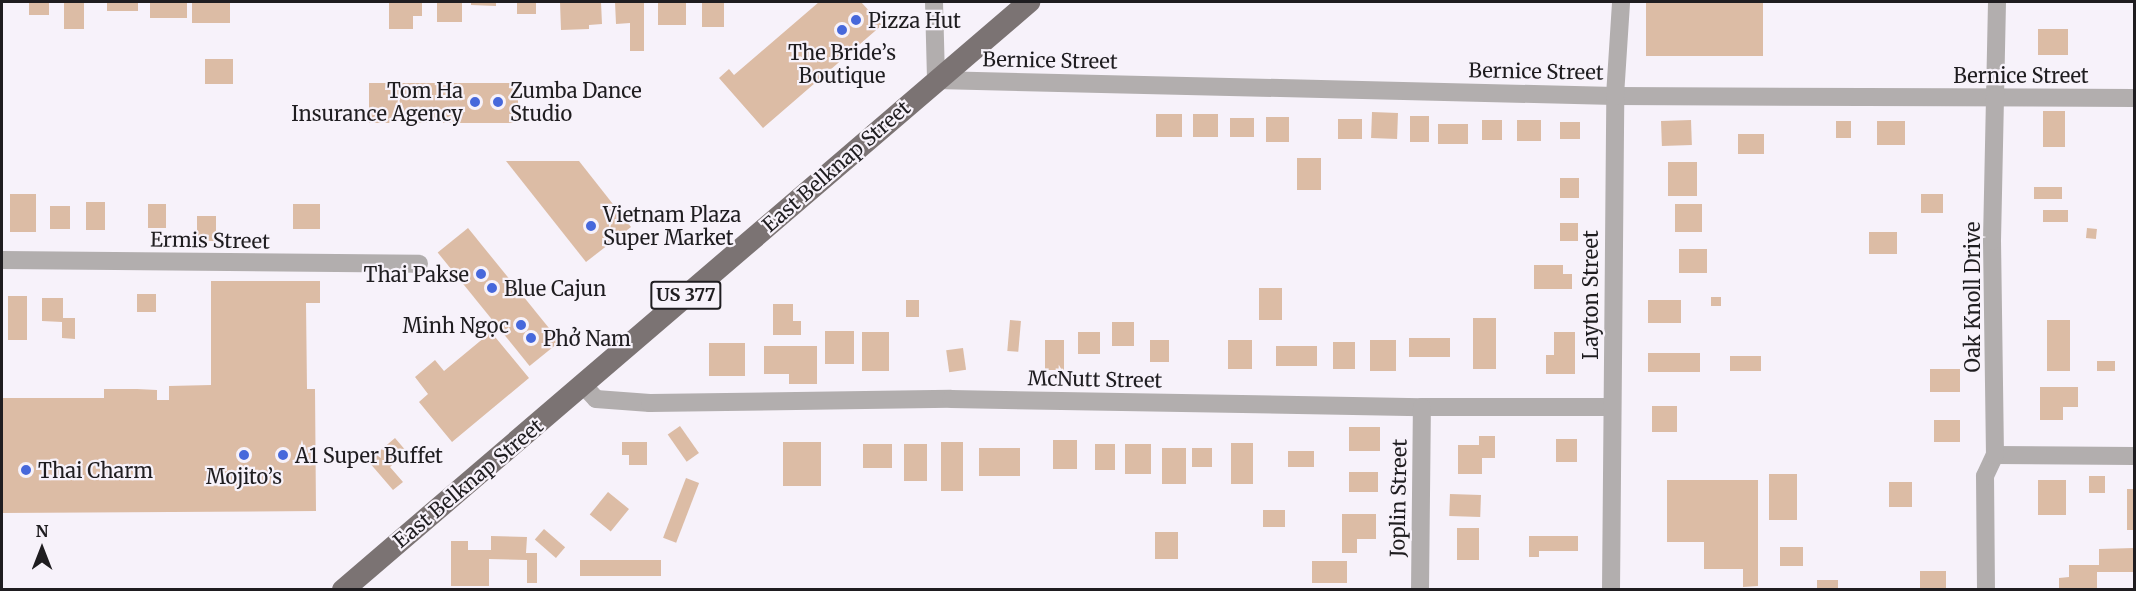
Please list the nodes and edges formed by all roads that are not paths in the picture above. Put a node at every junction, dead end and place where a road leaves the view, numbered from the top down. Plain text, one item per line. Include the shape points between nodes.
1 (934, 2) edge
2 (1029, 2) edge
3 (1621, 2) edge
4 (1997, 2) edge
5 (936, 80) junction
6 (1615, 96) junction
7 (1997, 98) junction
8 (2134, 98) edge
9 (2, 260) edge
10 (419, 264) dead end
11 (583, 385) junction
12 (1422, 407) junction
13 (1612, 407) junction
14 (1995, 455) junction
15 (2134, 456) edge
16 (344, 590) edge
17 (1420, 590) edge
18 (1611, 590) edge
19 (1986, 590) edge

1 - 5 street
2 - 5 main road, East Belknap Street / US 377
3 - 6 street, Layton Street
4 - 7 street, Oak Knoll Drive
5 - 6 street, Bernice Street
5 - 11 main road, East Belknap Street / US 377
6 - 7 street, Bernice Street
6 - 13 street, Layton Street
7 - 8 street, Bernice Street
7 - 14 street, Oak Knoll Drive via 1992,241
9 - 10 street, Ermis Street
11 - 12 street, McNutt Street via 596,399 650,403 951,399
11 - 16 main road, East Belknap Street / US 377
12 - 13 street, McNutt Street
12 - 17 street, Joplin Street
13 - 18 street, Layton Street
14 - 15 street
14 - 19 street, Oak Knoll Drive via 1985,476

